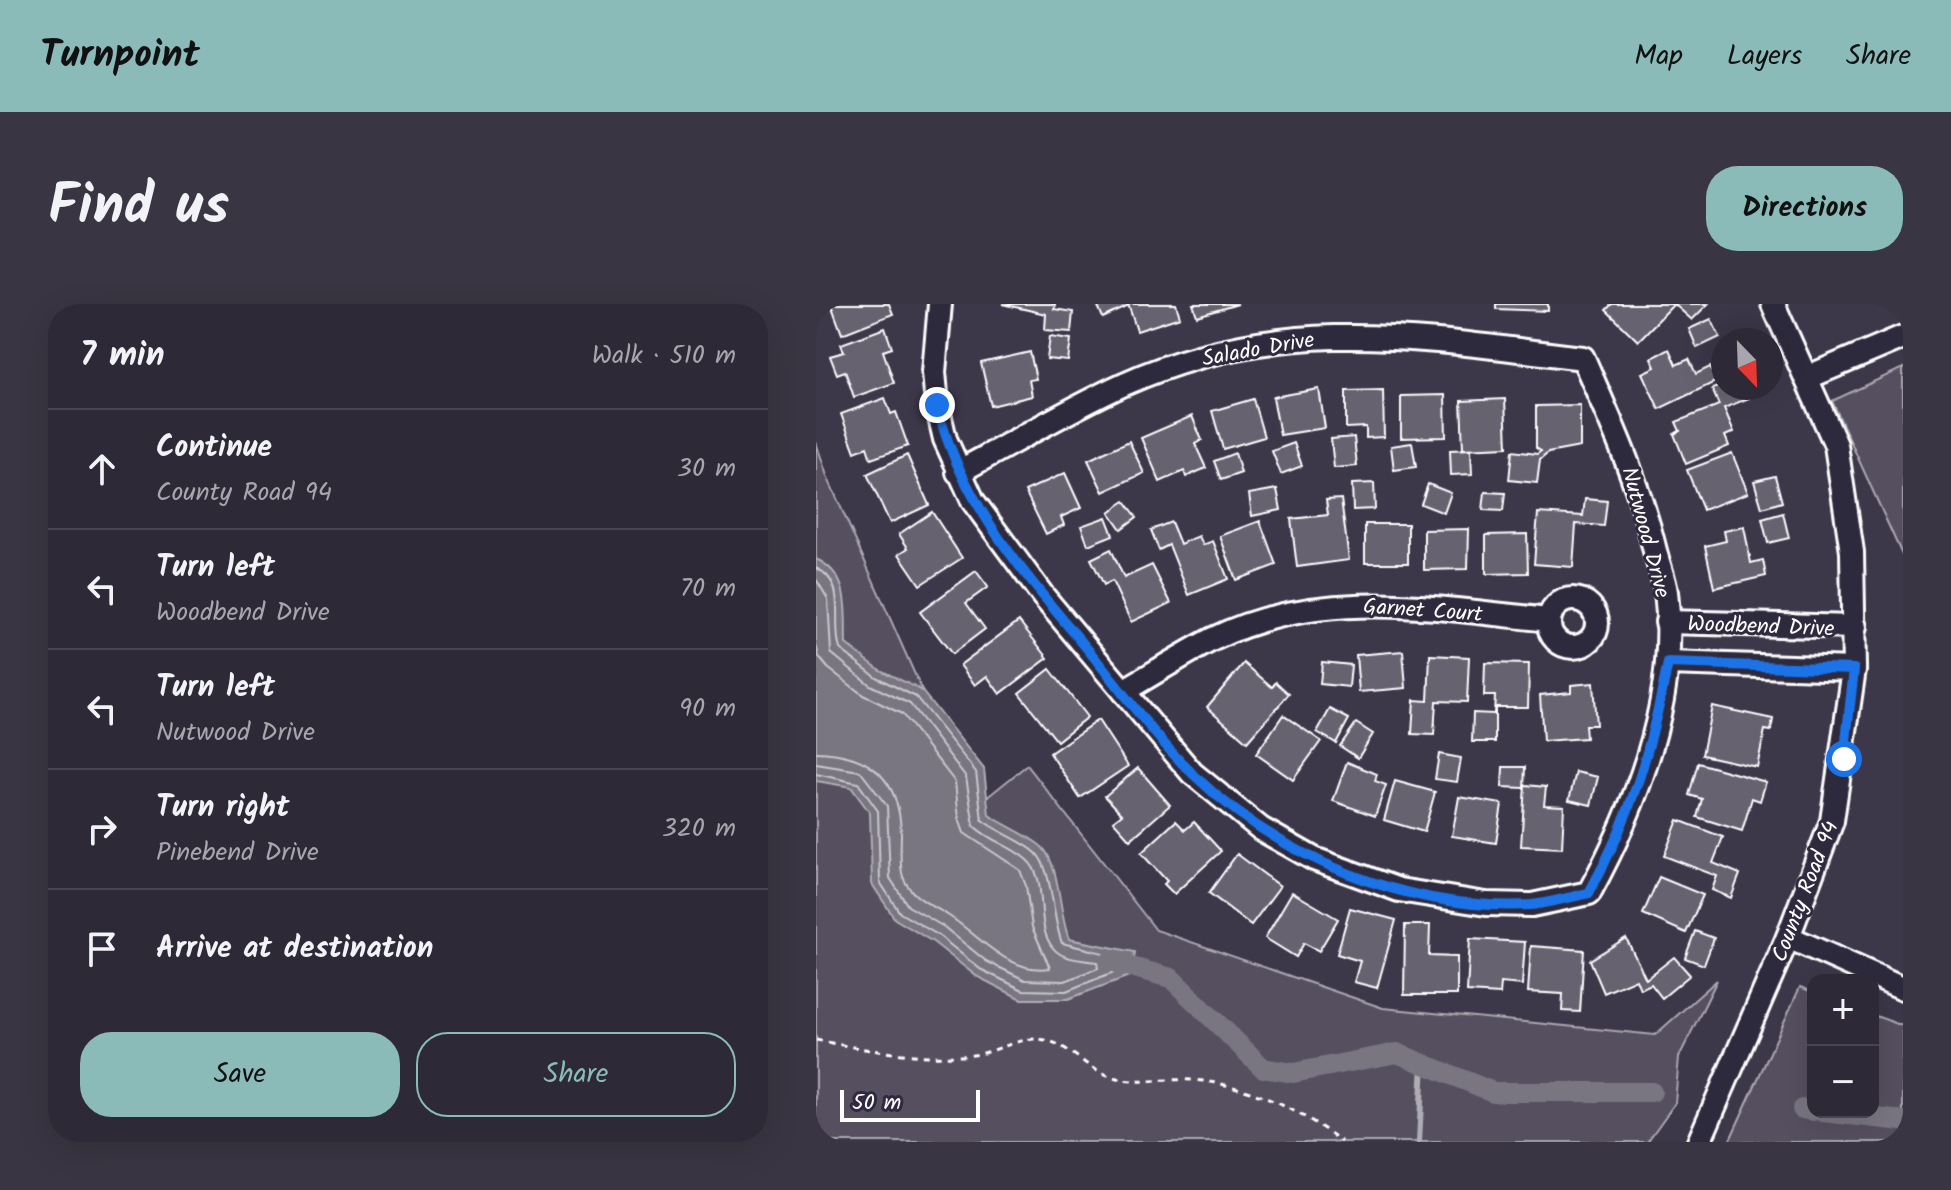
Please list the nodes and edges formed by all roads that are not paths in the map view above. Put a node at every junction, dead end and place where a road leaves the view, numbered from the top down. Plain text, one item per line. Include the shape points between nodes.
1 (940, 304) edge
2 (1773, 304) edge
3 (1903, 337) edge
4 (1583, 358) joint
5 (1806, 378) junction
6 (958, 472) junction
7 (1549, 620) dead end
8 (1667, 622) junction
9 (1855, 627) junction
10 (1668, 663) junction
11 (1854, 669) junction
12 (1123, 691) junction
13 (1788, 937) junction
14 (1903, 988) edge
15 (1699, 1142) edge

1 - 6 street via 934,372 945,439
2 - 5 street, County Road 94
3 - 5 street
4 - 6 street, Salado Drive via 1414,336 1272,341 1172,365 1125,384
4 - 8 street, Nutwood Drive via 1645,507 1666,590
5 - 9 street, County Road 94 via 1836,445 1852,552
6 - 12 street via 973,501 1043,596
7 - 12 street, Garnet Court via 1394,604 1306,610 1214,639
8 - 9 street, Woodbend Drive
8 - 10 street, Nutwood Drive
9 - 11 street, County Road 94
10 - 11 street, Woodbend Drive
10 - 12 street, Nutwood Drive via 1635,799 1589,893 1532,905 1446,900 1358,877 1314,859 1222,800 1192,773
11 - 13 street, County Road 94 via 1832,821
13 - 14 street
13 - 15 street, County Road 94

